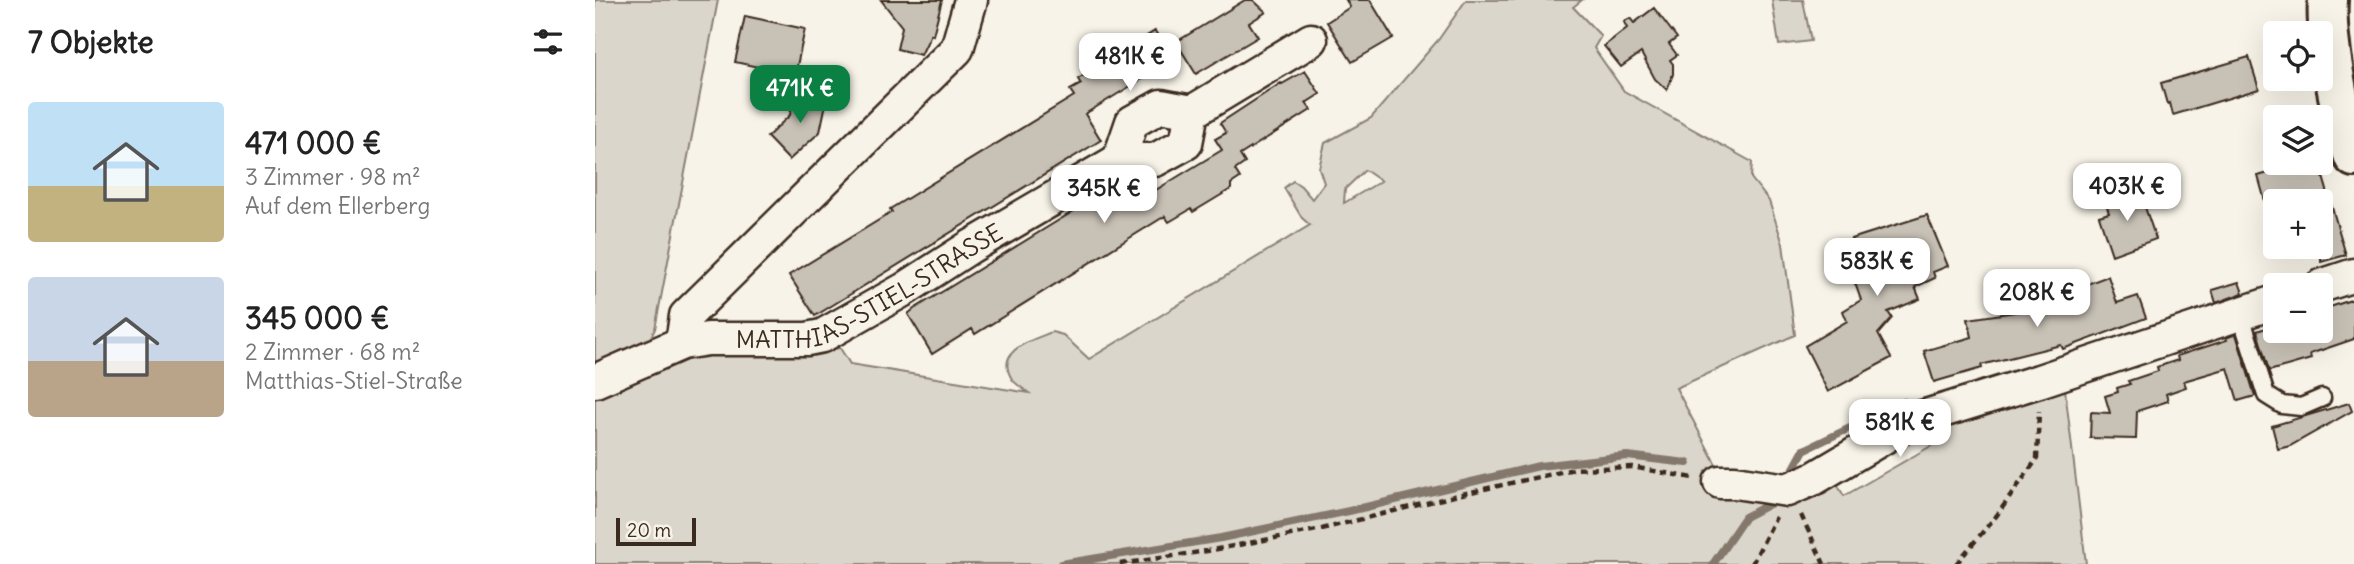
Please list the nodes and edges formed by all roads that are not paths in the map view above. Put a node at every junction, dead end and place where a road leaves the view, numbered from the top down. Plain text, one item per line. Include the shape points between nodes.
1 (971, 0) edge
2 (2328, 0) edge
3 (1311, 40) dead end
4 (1192, 112) junction
5 (2354, 157) edge
6 (1119, 160) junction
7 (2354, 275) edge
8 (2333, 282) edge
9 (2263, 306) edge
10 (2241, 313) junction
11 (682, 342) junction
12 (595, 381) edge
13 (2322, 398) dead end
14 (1720, 482) road end

1 - 11 street via 957,49 686,316
2 - 5 main road via 2335,75
3 - 4 street
4 - 6 street via 1186,143 1156,160
4 - 6 street via 1161,106 1132,122
6 - 11 street, MATTHIAS-STIEL-STRASSE via 822,336
7 - 8 street
9 - 10 street
10 - 13 lane via 2266,395 2282,405 2301,407
10 - 14 street via 1913,420 1790,495
11 - 12 street, MATTHIAS-STIEL-STRASSE

